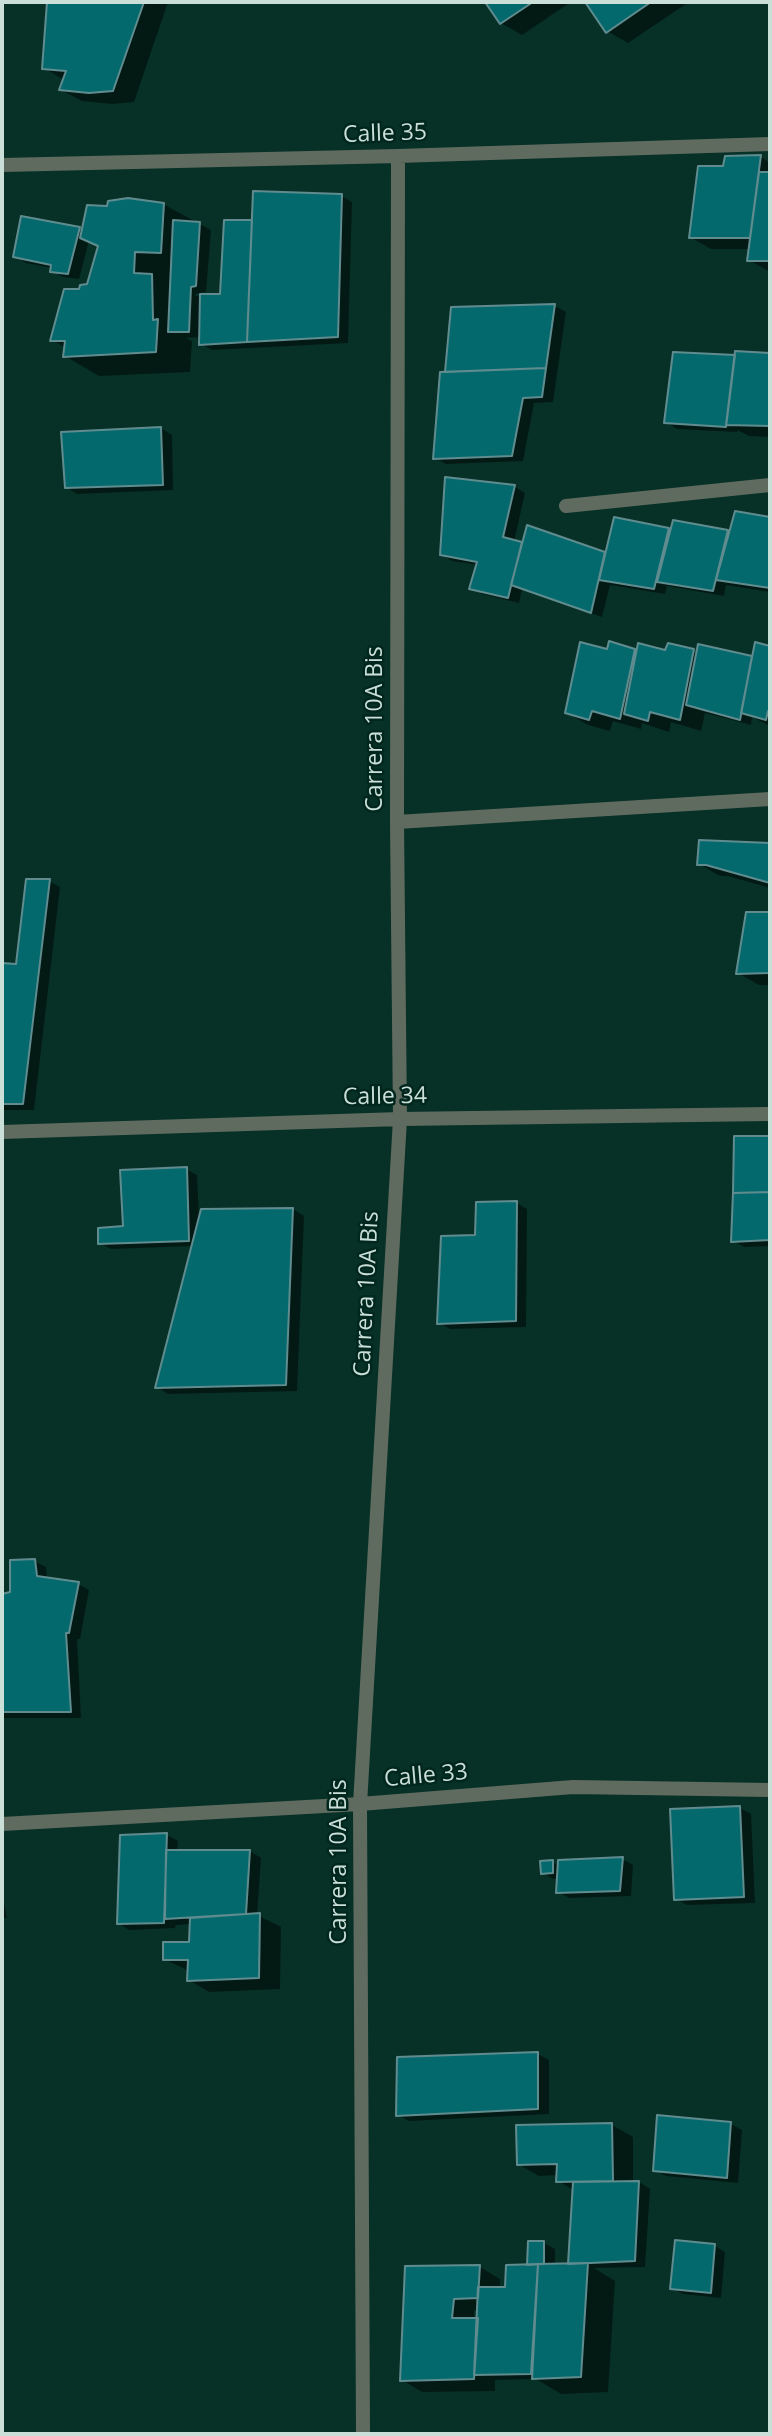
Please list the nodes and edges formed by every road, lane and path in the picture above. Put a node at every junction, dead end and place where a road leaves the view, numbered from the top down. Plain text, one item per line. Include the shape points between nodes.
1 (770, 145) edge
2 (398, 156) junction
3 (2, 166) edge
4 (770, 485) edge
5 (566, 506) dead end
6 (770, 799) edge
7 (397, 822) junction
8 (770, 1114) edge
9 (400, 1119) junction
10 (2, 1132) edge
11 (770, 1790) edge
12 (360, 1804) junction
13 (2, 1824) edge
14 (363, 2434) edge

1 - 2 street, Calle 35
2 - 3 street, Calle 35
2 - 7 street, Carrera 10A Bis
4 - 5 street
6 - 7 street
7 - 9 street, Carrera 10A Bis
8 - 9 street, Calle 34
9 - 10 street, Calle 34
9 - 12 street, Carrera 10A Bis
11 - 12 street, Calle 33 via 573,1787
12 - 13 street, Calle 33
12 - 14 street, Carrera 10A Bis

